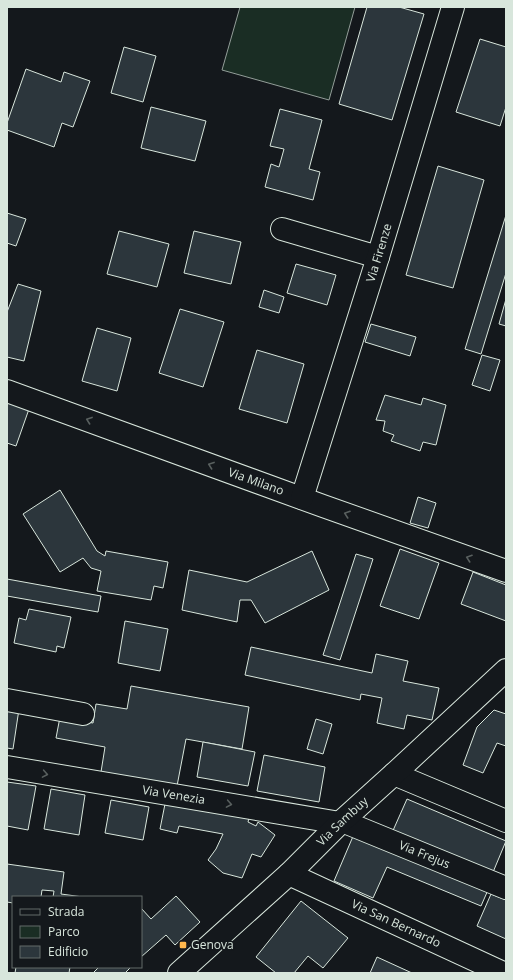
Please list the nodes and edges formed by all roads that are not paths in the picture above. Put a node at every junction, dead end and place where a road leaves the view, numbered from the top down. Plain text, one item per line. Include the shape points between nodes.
1 (453, 7) edge
2 (282, 229) dead end
3 (378, 257) junction
4 (7, 391) edge
5 (302, 498) junction
6 (506, 571) edge
7 (506, 670) edge
8 (7, 700) edge
9 (84, 714) dead end
10 (7, 767) edge
11 (394, 774) junction
12 (506, 821) edge
13 (341, 822) junction
14 (289, 874) junction
15 (506, 888) edge
16 (179, 973) edge
17 (503, 973) edge

1 - 3 street, Via Firenze
2 - 3 street
3 - 5 street, Via Firenze
5 -> 4 street, Via Milano
6 -> 5 street, Via Milano
7 - 11 street, Via Sambuy
8 - 9 street
10 -> 13 street, Via Venezia
11 - 12 street
11 - 13 street, Via Sambuy
13 - 14 street, Via Sambuy
13 - 15 street, Via Frejus
14 - 16 street, Via Sambuy
14 - 17 street, Via San Bernardo

